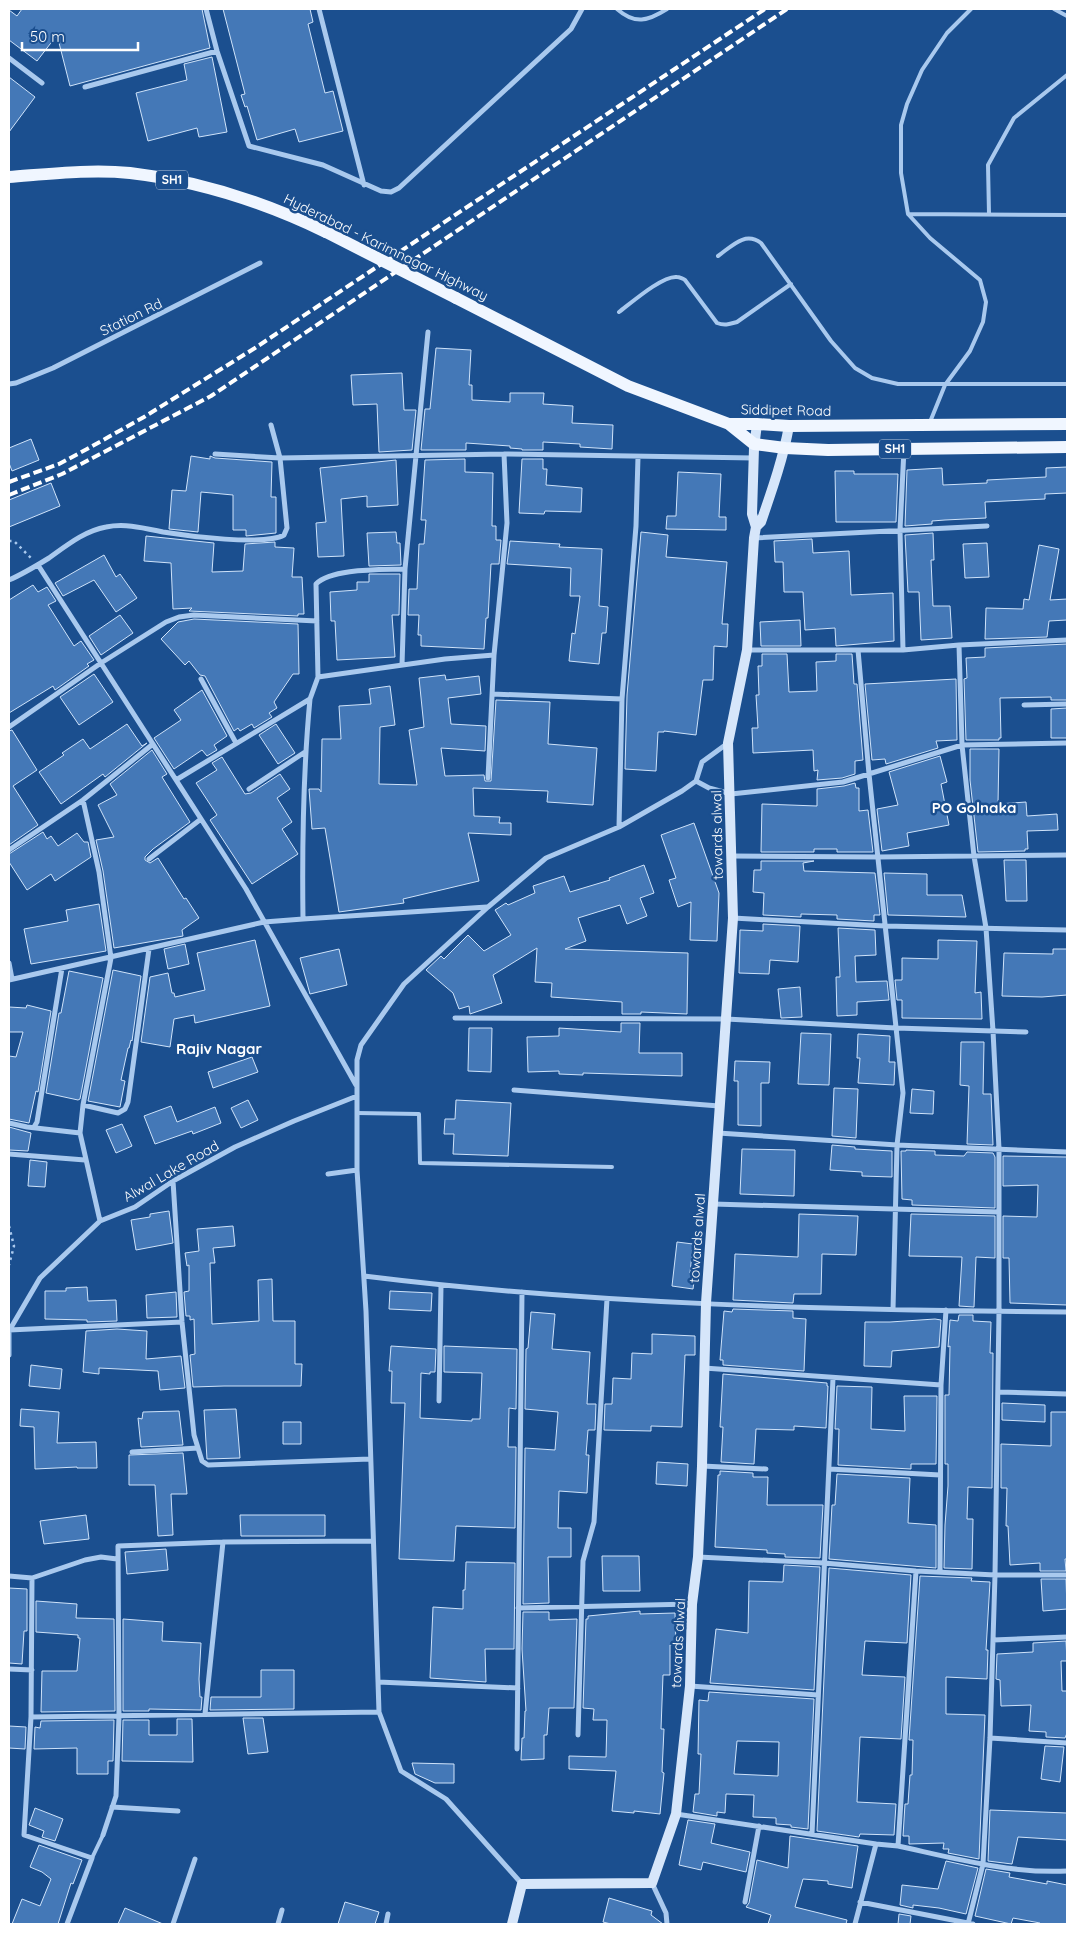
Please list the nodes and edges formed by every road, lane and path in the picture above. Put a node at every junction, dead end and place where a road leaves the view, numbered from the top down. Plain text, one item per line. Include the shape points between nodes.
1 (206, 9) edge
2 (319, 9) edge
3 (582, 9) edge
4 (617, 9) edge
5 (667, 9) edge
6 (971, 9) edge
7 (1054, 9) edge
8 (1067, 16) edge
9 (217, 51) junction
10 (9, 58) edge
11 (1067, 75) edge
12 (42, 83) dead end
13 (85, 87) dead end
14 (9, 178) edge
15 (364, 185) junction
16 (908, 214) junction
17 (989, 214) junction
18 (1067, 215) edge
19 (718, 256) dead end
20 (260, 264) dead end
21 (791, 284) junction
22 (619, 312) dead end
23 (428, 332) dead end
24 (9, 384) edge
25 (1067, 384) edge
26 (945, 385) junction
27 (729, 424) junction
28 (757, 424) junction
29 (1067, 424) edge
30 (272, 425) dead end
31 (929, 425) junction
32 (789, 426) junction
33 (754, 444) junction
34 (1067, 447) edge
35 (785, 448) junction
36 (904, 449) junction
37 (215, 454) dead end
38 (504, 454) junction
39 (415, 456) junction
40 (638, 457) junction
41 (280, 458) junction
42 (754, 458) junction
43 (987, 526) dead end
44 (756, 527) junction
45 (900, 530) junction
46 (754, 538) junction
47 (9, 541) edge
48 (38, 565) junction
49 (405, 568) junction
50 (9, 580) edge
51 (317, 621) junction
52 (1067, 640) edge
53 (959, 645) junction
54 (747, 650) junction
55 (858, 650) junction
56 (903, 650) junction
57 (494, 655) junction
58 (101, 663) junction
59 (402, 665) junction
60 (318, 677) junction
61 (201, 679) dead end
62 (492, 694) junction
63 (622, 698) junction
64 (310, 699) junction
65 (1067, 704) edge
66 (1024, 705) dead end
67 (9, 728) edge
68 (236, 743) junction
69 (728, 743) junction
70 (1067, 743) edge
71 (153, 744) junction
72 (962, 745) junction
73 (305, 752) junction
74 (869, 774) junction
75 (488, 778) dead end
76 (176, 780) junction
77 (696, 780) junction
78 (249, 790) dead end
79 (731, 794) junction
80 (83, 800) junction
81 (201, 819) junction
82 (619, 827) junction
83 (9, 850) edge
84 (1067, 855) edge
85 (731, 856) junction
86 (974, 856) junction
87 (878, 857) junction
88 (149, 859) dead end
89 (488, 907) junction
90 (733, 918) junction
91 (303, 919) junction
92 (264, 922) junction
93 (885, 926) junction
94 (986, 928) junction
95 (1067, 930) edge
96 (149, 949) junction
97 (110, 958) junction
98 (9, 963) edge
99 (62, 968) junction
100 (10, 979) edge
101 (455, 1018) dead end
102 (726, 1019) junction
103 (896, 1028) junction
104 (994, 1031) junction
105 (1026, 1032) dead end
106 (356, 1086) junction
107 (514, 1090) dead end
108 (357, 1096) junction
109 (82, 1105) junction
110 (720, 1106) junction
111 (357, 1113) junction
112 (9, 1123) edge
113 (34, 1127) junction
114 (718, 1132) junction
115 (80, 1133) junction
116 (897, 1145) junction
117 (999, 1149) junction
118 (1067, 1152) edge
119 (9, 1154) edge
120 (85, 1160) junction
121 (612, 1167) dead end
122 (357, 1170) junction
123 (328, 1174) dead end
124 (173, 1181) junction
125 (713, 1204) junction
126 (896, 1209) junction
127 (999, 1212) junction
128 (100, 1221) junction
129 (9, 1226) edge
130 (9, 1265) edge
131 (364, 1276) junction
132 (441, 1286) junction
133 (522, 1292) junction
134 (607, 1299) junction
135 (706, 1303) junction
136 (893, 1310) junction
137 (946, 1310) junction
138 (999, 1311) junction
139 (1067, 1312) edge
140 (182, 1322) junction
141 (9, 1330) edge
142 (9, 1355) edge
143 (704, 1368) junction
144 (833, 1378) junction
145 (941, 1384) junction
146 (998, 1392) junction
147 (1067, 1394) edge
148 (439, 1401) dead end
149 (198, 1448) junction
150 (132, 1452) dead end
151 (370, 1459) junction
152 (702, 1466) junction
153 (766, 1469) dead end
154 (829, 1469) junction
155 (940, 1475) junction
156 (373, 1540) junction
157 (224, 1542) junction
158 (698, 1557) junction
159 (117, 1559) junction
160 (824, 1563) junction
161 (916, 1571) junction
162 (940, 1571) junction
163 (996, 1575) junction
164 (1067, 1575) edge
165 (9, 1576) edge
166 (32, 1578) junction
167 (692, 1604) junction
168 (582, 1606) junction
169 (518, 1608) junction
170 (1067, 1637) edge
171 (993, 1640) junction
172 (9, 1669) edge
173 (32, 1670) junction
174 (378, 1682) junction
175 (690, 1686) junction
176 (518, 1688) junction
177 (818, 1695) junction
178 (379, 1712) junction
179 (205, 1714) junction
180 (119, 1716) junction
181 (31, 1717) junction
182 (578, 1735) dead end
183 (990, 1738) junction
184 (1067, 1743) edge
185 (518, 1749) dead end
186 (112, 1807) junction
187 (178, 1811) dead end
188 (676, 1814) junction
189 (759, 1826) junction
190 (812, 1834) junction
191 (103, 1835) joint
192 (876, 1844) junction
193 (898, 1846) junction
194 (92, 1858) junction
195 (195, 1859) dead end
196 (983, 1864) junction
197 (1067, 1871) edge
198 (652, 1883) junction
199 (522, 1884) junction
200 (745, 1902) dead end
201 (860, 1902) junction
202 (282, 1910) dead end
203 (388, 1914) dead end
204 (67, 1924) edge
205 (174, 1924) edge
206 (278, 1924) edge
207 (386, 1924) edge
208 (512, 1924) edge
209 (667, 1924) edge
210 (855, 1924) edge
211 (970, 1924) edge

1 - 9 street
2 - 15 street
3 - 15 street via 571,30 399,188 391,192
4 - 5 lane via 637,20 650,19
6 - 16 lane via 947,33 922,70 906,104 901,125 901,173
7 - 8 lane
9 - 13 street
9 - 15 street via 249,146 323,165
10 - 12 street
11 - 17 lane via 1014,118 1001,141 988,165
14 - 27 main road, Hyderabad - Karimnagar Highway / SH1, bridge via 68,173 129,173 208,187 284,212 628,386
16 - 17 lane
16 - 26 lane via 930,238 980,280 986,302 983,322 970,351
17 - 18 lane
19 - 21 lane via 737,242 755,238
20 - 24 street, Station Rd via 53,368
21 - 22 lane via 737,322 723,325 718,323 685,280 678,277 661,282
21 - 26 lane via 830,341 855,368 872,378 898,384
23 - 39 street
25 - 26 lane
26 - 31 lane
27 - 28 main road, Siddipet Road / SH1
27 - 33 main road, Siddipet Road / SH1
28 - 32 main road, Siddipet Road / SH1
28 - 33 main road, towards alwal
29 - 31 main road, Siddipet Road / SH1
30 - 41 street
31 - 32 main road, Siddipet Road / SH1
32 - 35 main road
33 - 35 main road, SH1
33 - 42 main road, towards alwal
34 - 36 main road, SH1
35 - 36 main road, SH1
35 - 44 main road via 761,522
36 - 45 street
37 - 41 street
38 - 39 street
38 - 40 street
38 - 57 street via 507,523
39 - 41 street
39 - 49 street
40 - 42 street
40 - 63 street via 636,526
41 - 48 street via 287,528 278,538 251,540 164,532 133,525 105,527 73,540
42 - 44 main road, towards alwal via 752,514
43 - 45 street
44 - 46 main road, towards alwal
45 - 46 street
45 - 56 street
46 - 54 main road, towards alwal
47 - 48 path via 14,541
48 - 50 street
48 - 58 street
49 - 51 street via 322,578 316,584
49 - 59 street
51 - 58 street via 179,617
51 - 60 street
52 - 53 street
53 - 56 street
53 - 72 street
54 - 55 street
54 - 69 main road, towards alwal
55 - 56 street
55 - 74 street
57 - 59 street
57 - 62 street
58 - 67 street
58 - 71 street
59 - 60 street
60 - 64 street
61 - 68 street
62 - 63 street
62 - 75 street
63 - 82 street
64 - 68 street
64 - 73 street
65 - 66 street
68 - 76 street
69 - 77 street via 702,762
69 - 79 main road, towards alwal
70 - 72 street
71 - 76 street
71 - 80 street
72 - 74 street
72 - 86 street
73 - 78 street
73 - 91 street
74 - 79 street via 843,782
74 - 87 street
76 - 81 street
77 - 79 street via 709,788
77 - 82 street
79 - 85 main road, towards alwal
80 - 83 street
80 - 97 street via 98,863
81 - 88 street
81 - 92 street
82 - 89 street via 546,858
84 - 86 street
85 - 87 street
85 - 90 main road, towards alwal
86 - 87 street
86 - 94 street
87 - 93 street
89 - 91 street
89 - 106 street via 404,984 361,1045
90 - 93 street
90 - 102 main road, towards alwal
91 - 92 street
92 - 96 street
92 - 106 street
93 - 94 street
93 - 103 street
94 - 95 street
94 - 104 street
96 - 97 street
96 - 109 street via 125,1110 118,1113
97 - 99 street
97 - 109 street
98 - 100 street
99 - 100 street
99 - 113 street
101 - 102 street
102 - 103 street
102 - 110 main road, towards alwal
103 - 104 street
103 - 116 street via 903,1093
104 - 105 street
104 - 117 street
106 - 108 street
107 - 110 street
108 - 111 street
108 - 124 street, Alwal Lake Road via 235,1147
109 - 115 street
110 - 114 main road, towards alwal
111 - 121 lane via 419,1114 420,1162
111 - 122 street
112 - 113 street
113 - 115 street
114 - 116 street
114 - 125 main road, towards alwal
115 - 120 street
116 - 117 street
116 - 126 street
117 - 118 street
117 - 127 street
119 - 120 street
120 - 128 street
122 - 123 street
122 - 131 street
124 - 128 street, Alwal Lake Road via 135,1207
124 - 140 street
125 - 126 street
125 - 135 main road, towards alwal
126 - 127 street
126 - 136 street
127 - 138 street
128 - 141 street, Alwal Lake Road via 40,1278
129 - 130 path via 14,1246
131 - 132 street
131 - 151 street
132 - 133 street
132 - 148 street
133 - 134 street
133 - 169 street
134 - 135 street
134 - 168 street via 594,1522 583,1561
135 - 136 street
135 - 143 main road, towards alwal
136 - 137 street
137 - 138 street
137 - 145 street
138 - 139 street
138 - 146 street
140 - 141 street
140 - 149 street
141 - 142 street
143 - 144 street
143 - 152 main road, towards alwal
144 - 145 street
144 - 154 street
145 - 155 street
146 - 147 street
146 - 163 street
149 - 150 street
149 - 151 street via 202,1461 208,1465
151 - 156 street
152 - 153 street
152 - 158 main road, towards alwal
154 - 155 street
154 - 160 street
155 - 162 street
156 - 157 street
156 - 174 street
157 - 159 street via 118,1546
157 - 179 street
158 - 160 street
158 - 167 main road, towards alwal
159 - 166 street via 85,1560
159 - 180 street
160 - 161 street
160 - 177 street
161 - 162 street
161 - 193 street
162 - 163 street
163 - 164 street
163 - 171 street
165 - 166 street
166 - 173 street
167 - 168 street
167 - 175 main road, towards alwal
168 - 169 street
168 - 182 street
169 - 176 street
170 - 171 street
171 - 183 street
172 - 173 street
173 - 181 street
174 - 176 street
174 - 178 street
175 - 177 street
175 - 188 main road, towards alwal
176 - 185 street
177 - 190 street
178 - 179 street
178 - 199 street via 401,1771 446,1799
179 - 180 street
180 - 181 street
180 - 186 street via 116,1796
181 - 194 street via 24,1835
183 - 184 street
183 - 196 street
186 - 187 street
186 - 191 street
188 - 189 street
188 - 198 main road, towards alwal
189 - 190 street
189 - 200 street
190 - 192 street
191 - 194 lane
192 - 193 street
192 - 201 street
193 - 196 street
194 - 204 street
195 - 205 street
196 - 197 street via 1043,1872
196 - 211 street
198 - 199 main road
198 - 209 street via 666,1913
199 - 208 main road
201 - 210 street
201 - 211 street
202 - 206 street
203 - 207 street

